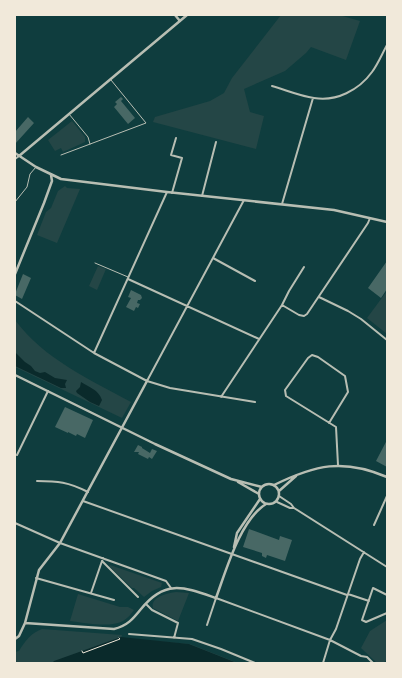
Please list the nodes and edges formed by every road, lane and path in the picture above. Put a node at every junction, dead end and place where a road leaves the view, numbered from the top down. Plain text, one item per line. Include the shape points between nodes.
1 (175, 15) edge
2 (187, 15) edge
3 (180, 21) junction
4 (387, 45) edge
5 (111, 79) junction
6 (272, 86) dead end
7 (313, 98) junction
8 (69, 113) junction
9 (176, 138) dead end
10 (216, 142) dead end
11 (91, 144) junction
12 (15, 153) edge
13 (61, 155) dead end
14 (19, 156) junction
15 (15, 159) edge
16 (36, 167) junction
17 (51, 175) junction
18 (167, 192) junction
19 (172, 193) junction
20 (202, 196) junction
21 (244, 200) junction
22 (15, 202) edge
23 (282, 204) junction
24 (370, 218) junction
25 (387, 222) edge
26 (213, 258) junction
27 (95, 263) dead end
28 (304, 267) dead end
29 (15, 272) edge
30 (128, 278) junction
31 (255, 280) dead end
32 (318, 296) junction
33 (15, 301) edge
34 (282, 305) junction
35 (187, 306) junction
36 (259, 339) junction
37 (387, 340) edge
38 (94, 353) junction
39 (15, 375) edge
40 (147, 381) junction
41 (48, 391) junction
42 (222, 396) junction
43 (255, 402) dead end
44 (329, 423) junction
45 (122, 428) junction
46 (16, 455) dead end
47 (338, 465) junction
48 (297, 475) junction
49 (387, 477) edge
50 (37, 480) dead end
51 (236, 481) junction
52 (274, 485) junction
53 (262, 487) junction
54 (88, 492) junction
55 (279, 492) junction
56 (259, 494) junction
57 (280, 496) junction
58 (387, 496) edge
59 (260, 499) junction
60 (83, 501) junction
61 (276, 502) junction
62 (266, 504) junction
63 (294, 508) junction
64 (15, 524) edge
65 (374, 524) dead end
66 (60, 543) junction
67 (234, 550) junction
68 (364, 552) junction
69 (232, 554) junction
70 (102, 558) junction
71 (102, 561) junction
72 (387, 567) edge
73 (36, 578) junction
74 (172, 588) junction
75 (91, 593) junction
76 (347, 594) junction
77 (387, 596) edge
78 (138, 597) dead end
79 (216, 598) junction
80 (114, 600) dead end
81 (369, 601) junction
82 (145, 604) junction
83 (387, 613) edge
84 (25, 623) junction
85 (207, 625) dead end
86 (129, 634) dead end
87 (119, 638) dead end
88 (174, 638) junction
89 (15, 639) edge
90 (330, 640) junction
91 (82, 651) dead end
92 (255, 663) edge
93 (322, 663) edge
94 (373, 663) edge

1 - 3 street
2 - 3 street
3 - 5 street
4 - 7 street via 373,71 354,90 325,99
5 - 8 street
5 - 11 lane via 146,123
6 - 7 street
7 - 23 street
8 - 11 lane
8 - 14 street
9 - 19 street via 171,155 182,158
10 - 20 street
11 - 13 lane
12 - 14 street
14 - 15 street
14 - 16 street
16 - 17 street
16 - 22 lane via 30,174 28,187
17 - 18 street via 61,179
17 - 29 street via 52,181 44,203
18 - 19 street
18 - 30 street
19 - 20 street
20 - 21 street
21 - 23 street
21 - 26 street
23 - 24 street via 334,210
24 - 25 street
24 - 32 street
26 - 31 street
26 - 35 street
27 - 30 lane
28 - 34 street
30 - 35 street
30 - 38 street
32 - 34 street via 304,316
32 - 37 street via 357,316
33 - 38 street
34 - 36 street
35 - 36 street
35 - 40 street
36 - 42 street
38 - 40 street
39 - 41 street
40 - 42 street via 170,388
40 - 45 street
41 - 45 street
41 - 46 street
42 - 43 street
44 - 44 street via 286,396 285,390 312,355 345,376 348,392
44 - 47 street via 336,427
45 - 51 street
45 - 54 street
47 - 48 street
47 - 49 street via 365,469
48 - 52 street
48 - 55 street
50 - 54 street via 66,483
51 - 53 street
51 - 56 street
52 - 53 street
52 - 55 street
53 - 56 street
54 - 60 street
55 - 57 street
56 - 59 street
57 - 61 street
57 - 63 street
58 - 65 street
59 - 62 street
59 - 67 street via 238,533
60 - 66 street
60 - 69 street
61 - 62 street
61 - 63 street
62 - 67 street via 249,521
63 - 68 street
64 - 66 street
66 - 70 street
66 - 73 street
67 - 69 street
68 - 72 street
68 - 76 street
69 - 76 street
69 - 79 street
70 - 71 street
70 - 74 street via 166,581
71 - 75 street
71 - 78 street
73 - 75 street
73 - 84 street
74 - 79 street via 187,589
74 - 82 street via 154,595
75 - 80 street
76 - 81 street
76 - 90 street
77 - 81 street via 373,588
79 - 85 street
79 - 90 street
81 - 83 street via 362,620 366,622
82 - 84 street via 130,622 114,629
82 - 88 street via 178,623
84 - 89 street
86 - 88 street
87 - 91 path via 83,653
88 - 92 street via 200,642
90 - 93 street
90 - 94 street via 367,657

